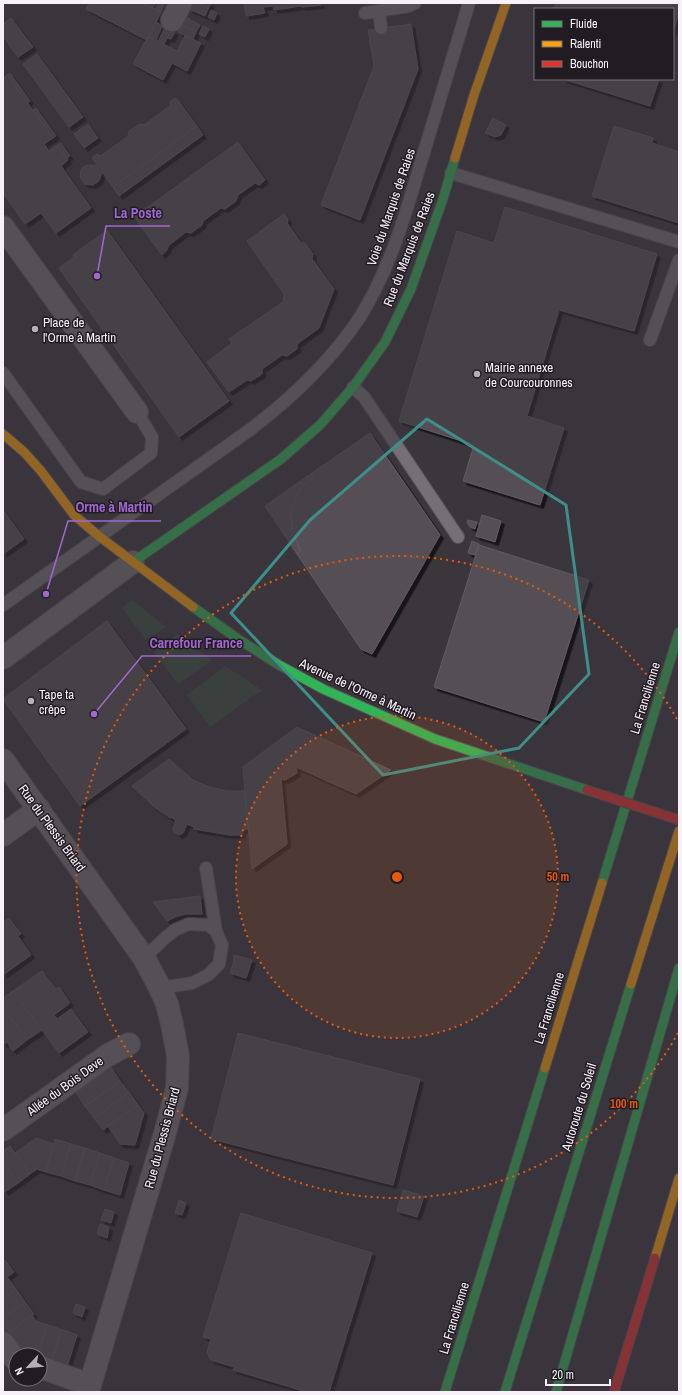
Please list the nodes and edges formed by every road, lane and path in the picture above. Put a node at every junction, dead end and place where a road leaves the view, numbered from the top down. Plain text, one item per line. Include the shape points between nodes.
1 (416, 3) edge
2 (469, 3) edge
3 (506, 3) edge
4 (379, 11) junction
5 (365, 13) dead end
6 (381, 28) dead end
7 (451, 173) junction
8 (4, 230) edge
9 (679, 242) edge
10 (679, 260) edge
11 (650, 340) dead end
12 (3, 373) edge
13 (353, 387) junction
14 (137, 412) joint
15 (3, 434) edge
16 (100, 537) junction
17 (458, 537) dead end
18 (134, 562) junction
19 (3, 605) edge
20 (679, 632) edge
21 (3, 658) edge
22 (3, 760) edge
23 (39, 809) junction
24 (679, 820) edge
25 (679, 830) edge
26 (3, 835) edge
27 (206, 868) dead end
28 (216, 931) junction
29 (144, 958) junction
30 (679, 968) edge
31 (160, 988) junction
32 (129, 1044) dead end
33 (3, 1130) edge
34 (679, 1178) edge
35 (48, 1370) edge
36 (89, 1388) edge
37 (445, 1392) edge
38 (505, 1392) edge
39 (556, 1392) edge
40 (614, 1392) edge

1 - 4 lane
2 - 16 lane, Voie du Marquis de Raies via 402,226 387,266 359,318 319,369 281,406
3 - 7 main road, Rue du Marquis de Raies via 474,95
4 - 5 lane
4 - 6 lane
7 - 9 lane
7 - 13 main road, Rue du Marquis de Raies via 411,290 385,342
8 - 14 street
10 - 11 lane
12 - 14 lane via 81,482 103,489 151,453 152,437
13 - 17 lane via 364,397
13 - 18 main road, Rue du Marquis de Raies via 320,425 281,459
15 - 16 main road, Avenue de l'Orme à Martin via 41,471 74,515
16 - 18 main road, Avenue de l'Orme à Martin
16 - 19 lane, Voie du Marquis de Raies
18 - 21 street
18 - 24 main road, Avenue de l'Orme à Martin, bridge via 238,639 323,690 435,739
20 - 37 main road, La Francilienne
22 - 23 street, Rue du Plessis Briard
23 - 26 street
23 - 29 street, Rue du Plessis Briard
25 - 38 main road, Autoroute du Soleil
27 - 28 lane
28 - 29 lane via 208,925 188,924 164,938
28 - 31 lane via 222,945 219,964 208,975 192,983
29 - 31 street, Rue du Plessis Briard
30 - 39 main road
31 - 36 street, Rue du Plessis Briard via 171,1018 178,1056 177,1088
32 - 33 street, Allée du Bois Deve via 108,1055
34 - 40 main road
35 - 36 street

